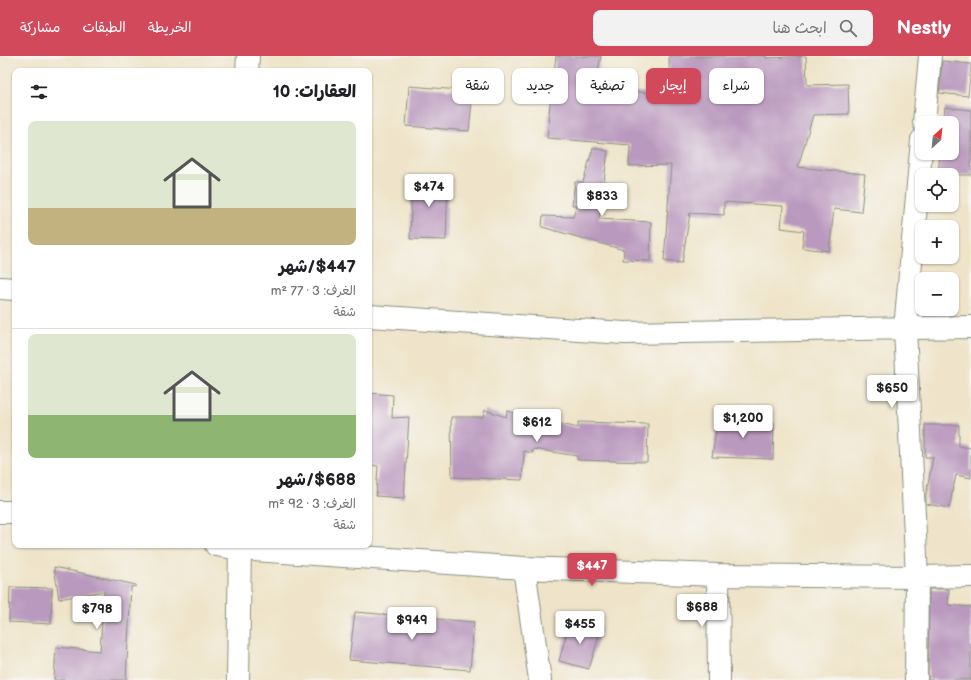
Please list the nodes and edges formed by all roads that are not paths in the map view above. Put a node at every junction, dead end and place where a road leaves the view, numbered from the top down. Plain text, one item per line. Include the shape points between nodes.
1 (248, 56) edge
2 (930, 56) edge
3 (247, 68) edge
4 (925, 116) edge
5 (920, 160) edge
6 (0, 288) edge
7 (12, 289) edge
8 (372, 316) edge
9 (971, 327) edge
10 (905, 328) junction
11 (0, 512) edge
12 (12, 512) edge
13 (240, 548) edge
14 (254, 548) edge
15 (524, 568) junction
16 (718, 575) junction
17 (971, 576) edge
18 (917, 578) junction
19 (238, 680) edge
20 (540, 680) edge
21 (719, 680) edge
22 (916, 680) edge

1 - 3 main road
2 - 4 main road
5 - 10 main road
6 - 7 main road
8 - 10 main road via 624,333
9 - 10 main road
10 - 18 main road
11 - 12 main road
13 - 19 main road
14 - 15 main road
15 - 16 main road
15 - 20 main road
16 - 18 main road
16 - 21 main road
17 - 18 main road
18 - 22 main road

